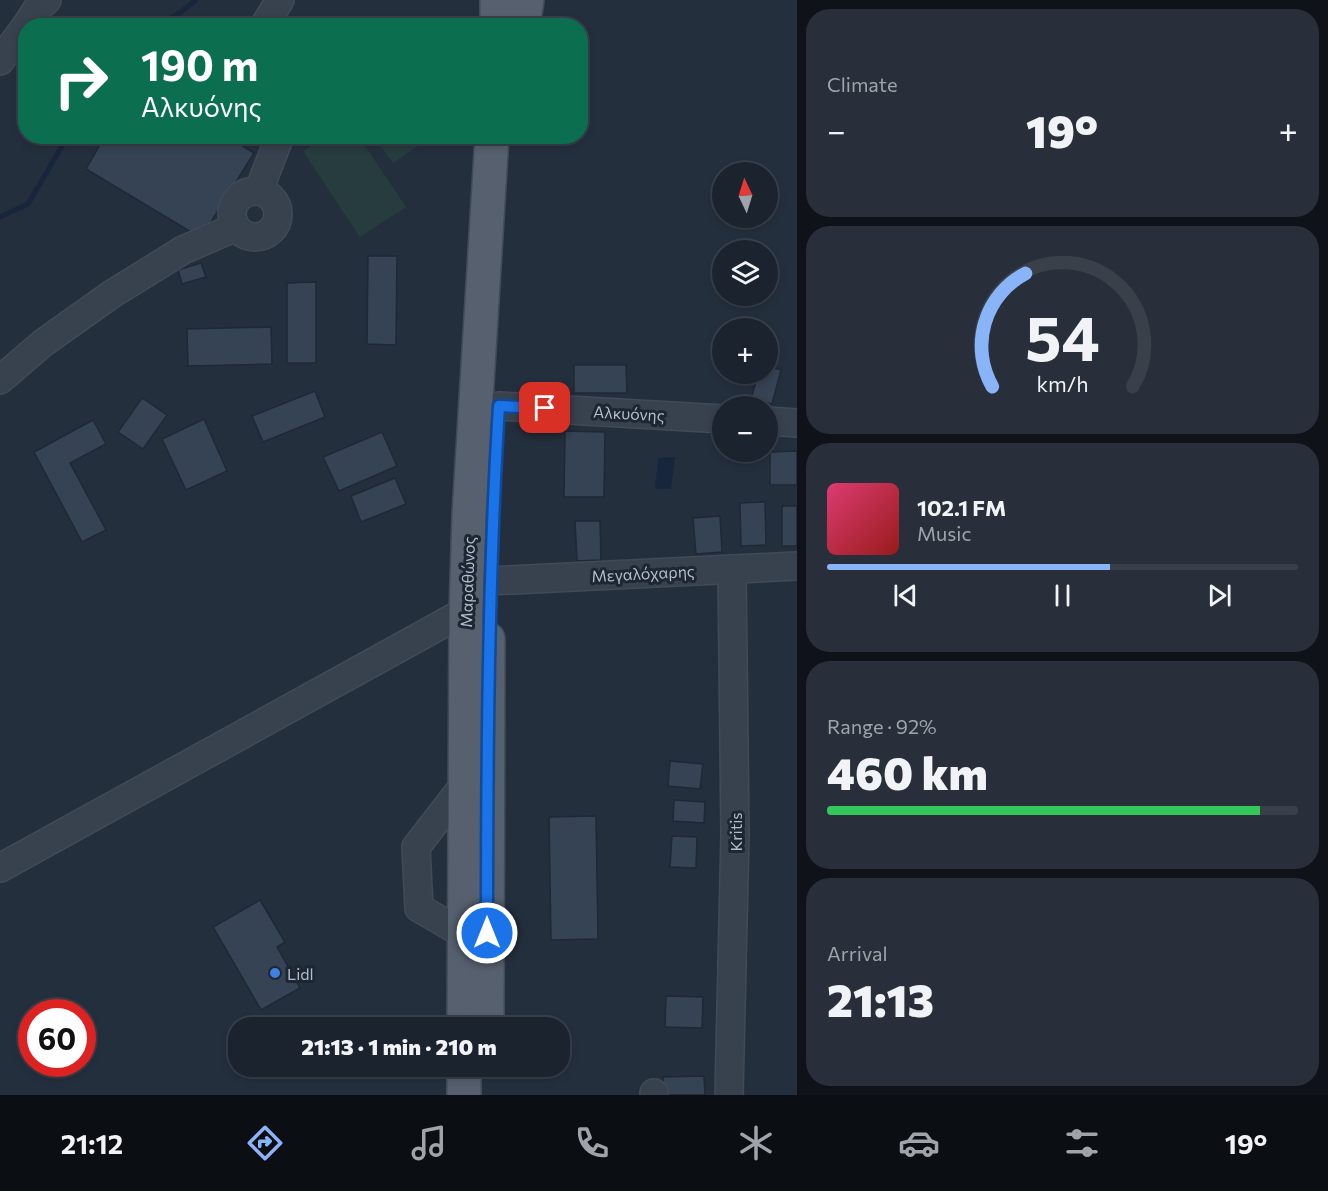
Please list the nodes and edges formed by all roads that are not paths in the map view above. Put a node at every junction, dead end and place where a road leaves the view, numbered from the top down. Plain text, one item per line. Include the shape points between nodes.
1 (47, 0) edge
2 (282, 0) edge
3 (497, 0) edge
4 (526, 0) edge
5 (31, 18) edge
6 (270, 18) edge
7 (285, 18) edge
8 (497, 18) edge
9 (525, 18) edge
10 (18, 37) edge
11 (0, 62) edge
12 (277, 144) edge
13 (492, 144) edge
14 (514, 144) edge
15 (259, 190) junction
16 (236, 227) junction
17 (0, 380) edge
18 (499, 406) junction
19 (712, 418) edge
20 (778, 422) edge
21 (797, 423) edge
22 (797, 566) edge
23 (732, 569) junction
24 (490, 581) junction
25 (466, 611) junction
26 (464, 785) junction
27 (0, 868) edge
28 (464, 934) junction
29 (464, 1017) edge
30 (487, 1017) edge
31 (464, 1077) edge
32 (487, 1077) edge
33 (464, 1095) edge
34 (487, 1095) edge
35 (729, 1095) edge

1 - 5 street
2 - 6 street
2 - 7 street
3 - 8 main road
4 - 9 main road
10 - 11 street
12 - 15 street
13 - 25 main road, Μαραθώνος
14 - 18 main road, Μαραθώνος
15 - 16 street via 237,198 231,212
15 - 16 street via 277,204 275,226 256,237 241,233
16 - 17 street via 183,250 121,288
18 - 19 street, Αλκυόνης
18 - 24 main road, Μαραθώνος
20 - 21 street
22 - 23 street, Μεγαλόχαρης
23 - 24 street, Μεγαλόχαρης
23 - 35 street, Kritis via 735,834
24 - 30 main road, Μαραθώνος
25 - 26 main road, Μαραθώνος
25 - 27 street
26 - 28 main road, Μαραθώνος
26 - 28 street via 416,847 419,908
28 - 29 main road, Μαραθώνος
31 - 33 main road
32 - 34 main road

